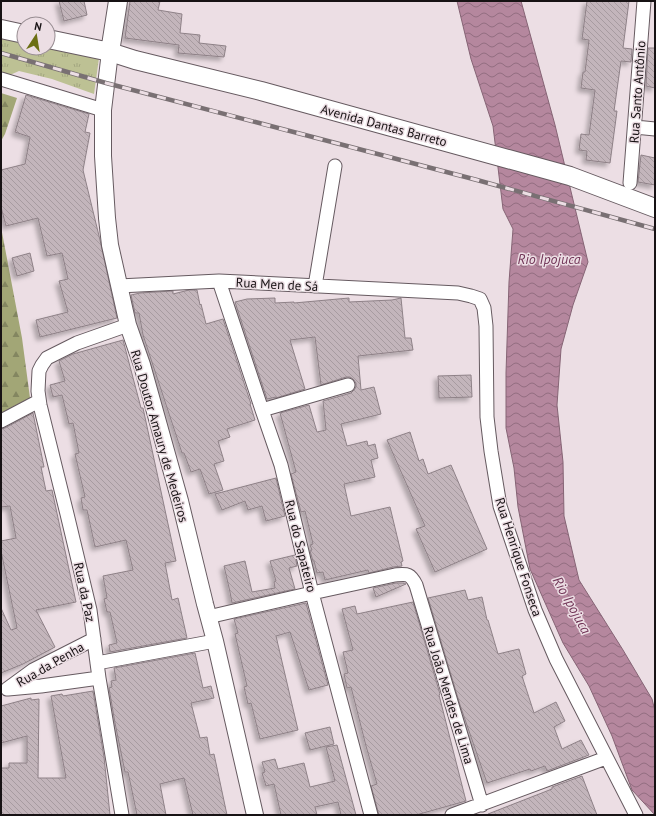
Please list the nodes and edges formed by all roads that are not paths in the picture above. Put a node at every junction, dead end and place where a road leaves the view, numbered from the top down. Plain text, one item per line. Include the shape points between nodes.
1 (118, 1) edge
2 (644, 1) edge
3 (1, 29) edge
4 (16, 32) edge
5 (56, 41) edge
6 (110, 52) junction
7 (1, 79) edge
8 (103, 110) junction
9 (635, 126) junction
10 (655, 129) edge
11 (335, 166) dead end
12 (630, 183) dead end
13 (655, 208) edge
14 (219, 281) junction
15 (119, 286) junction
16 (315, 286) junction
17 (435, 292) joint
18 (128, 325) junction
19 (348, 385) dead end
20 (39, 401) junction
21 (262, 410) junction
22 (1, 421) edge
23 (312, 593) junction
24 (208, 617) junction
25 (94, 639) junction
26 (215, 641) junction
27 (97, 662) junction
28 (99, 678) junction
29 (4, 690) edge
30 (606, 758) junction
31 (482, 805) junction
32 (122, 815) edge
33 (256, 815) edge
34 (371, 815) edge
35 (452, 815) edge
36 (636, 815) edge

1 - 6 main road
2 - 9 street, Rua Santo Antônio
3 - 4 main road
5 - 6 main road, Avenida Dantas Barreto
6 - 8 street, Rua Doutor Amaury de Medeiros
6 - 13 main road, Avenida Dantas Barreto via 570,176
7 - 8 street
8 - 15 street, Rua Doutor Amaury de Medeiros via 107,218
9 - 10 street
9 - 12 street, Rua Santo Antônio
11 - 16 street
14 - 15 street, Rua Men de Sá
14 - 16 street, Rua Men de Sá
14 - 21 street, Rua do Sapateiro
15 - 18 street, Rua Doutor Amaury de Medeiros
16 - 17 street, Rua Men de Sá
17 - 30 street, Rua Henrique Fonseca via 471,296 480,299 484,308 487,338 487,417 500,506 535,610
18 - 20 street, Rua da Paz via 77,343 47,358 39,372
18 - 24 street, Rua Doutor Amaury de Medeiros via 180,501
19 - 21 street
20 - 22 street
20 - 25 street, Rua da Paz via 90,610
21 - 23 street, Rua do Sapateiro via 281,465
23 - 24 street
23 - 31 street, Rua João Mendes de Lima via 395,575 405,574 412,577
23 - 34 street, Rua do Sapateiro
24 - 26 street, Rua Doutor Amaury de Medeiros
25 - 27 street, Rua da Paz
25 - 29 street, Rua da Penha via 33,670
26 - 27 street
26 - 33 street, Rua Doutor Amaury de Medeiros
27 - 28 street, Rua da Paz
28 - 29 street, Rua da Penha
28 - 32 street, Rua da Paz
30 - 31 street
30 - 36 street, Rua Henrique Fonseca
31 - 35 street

